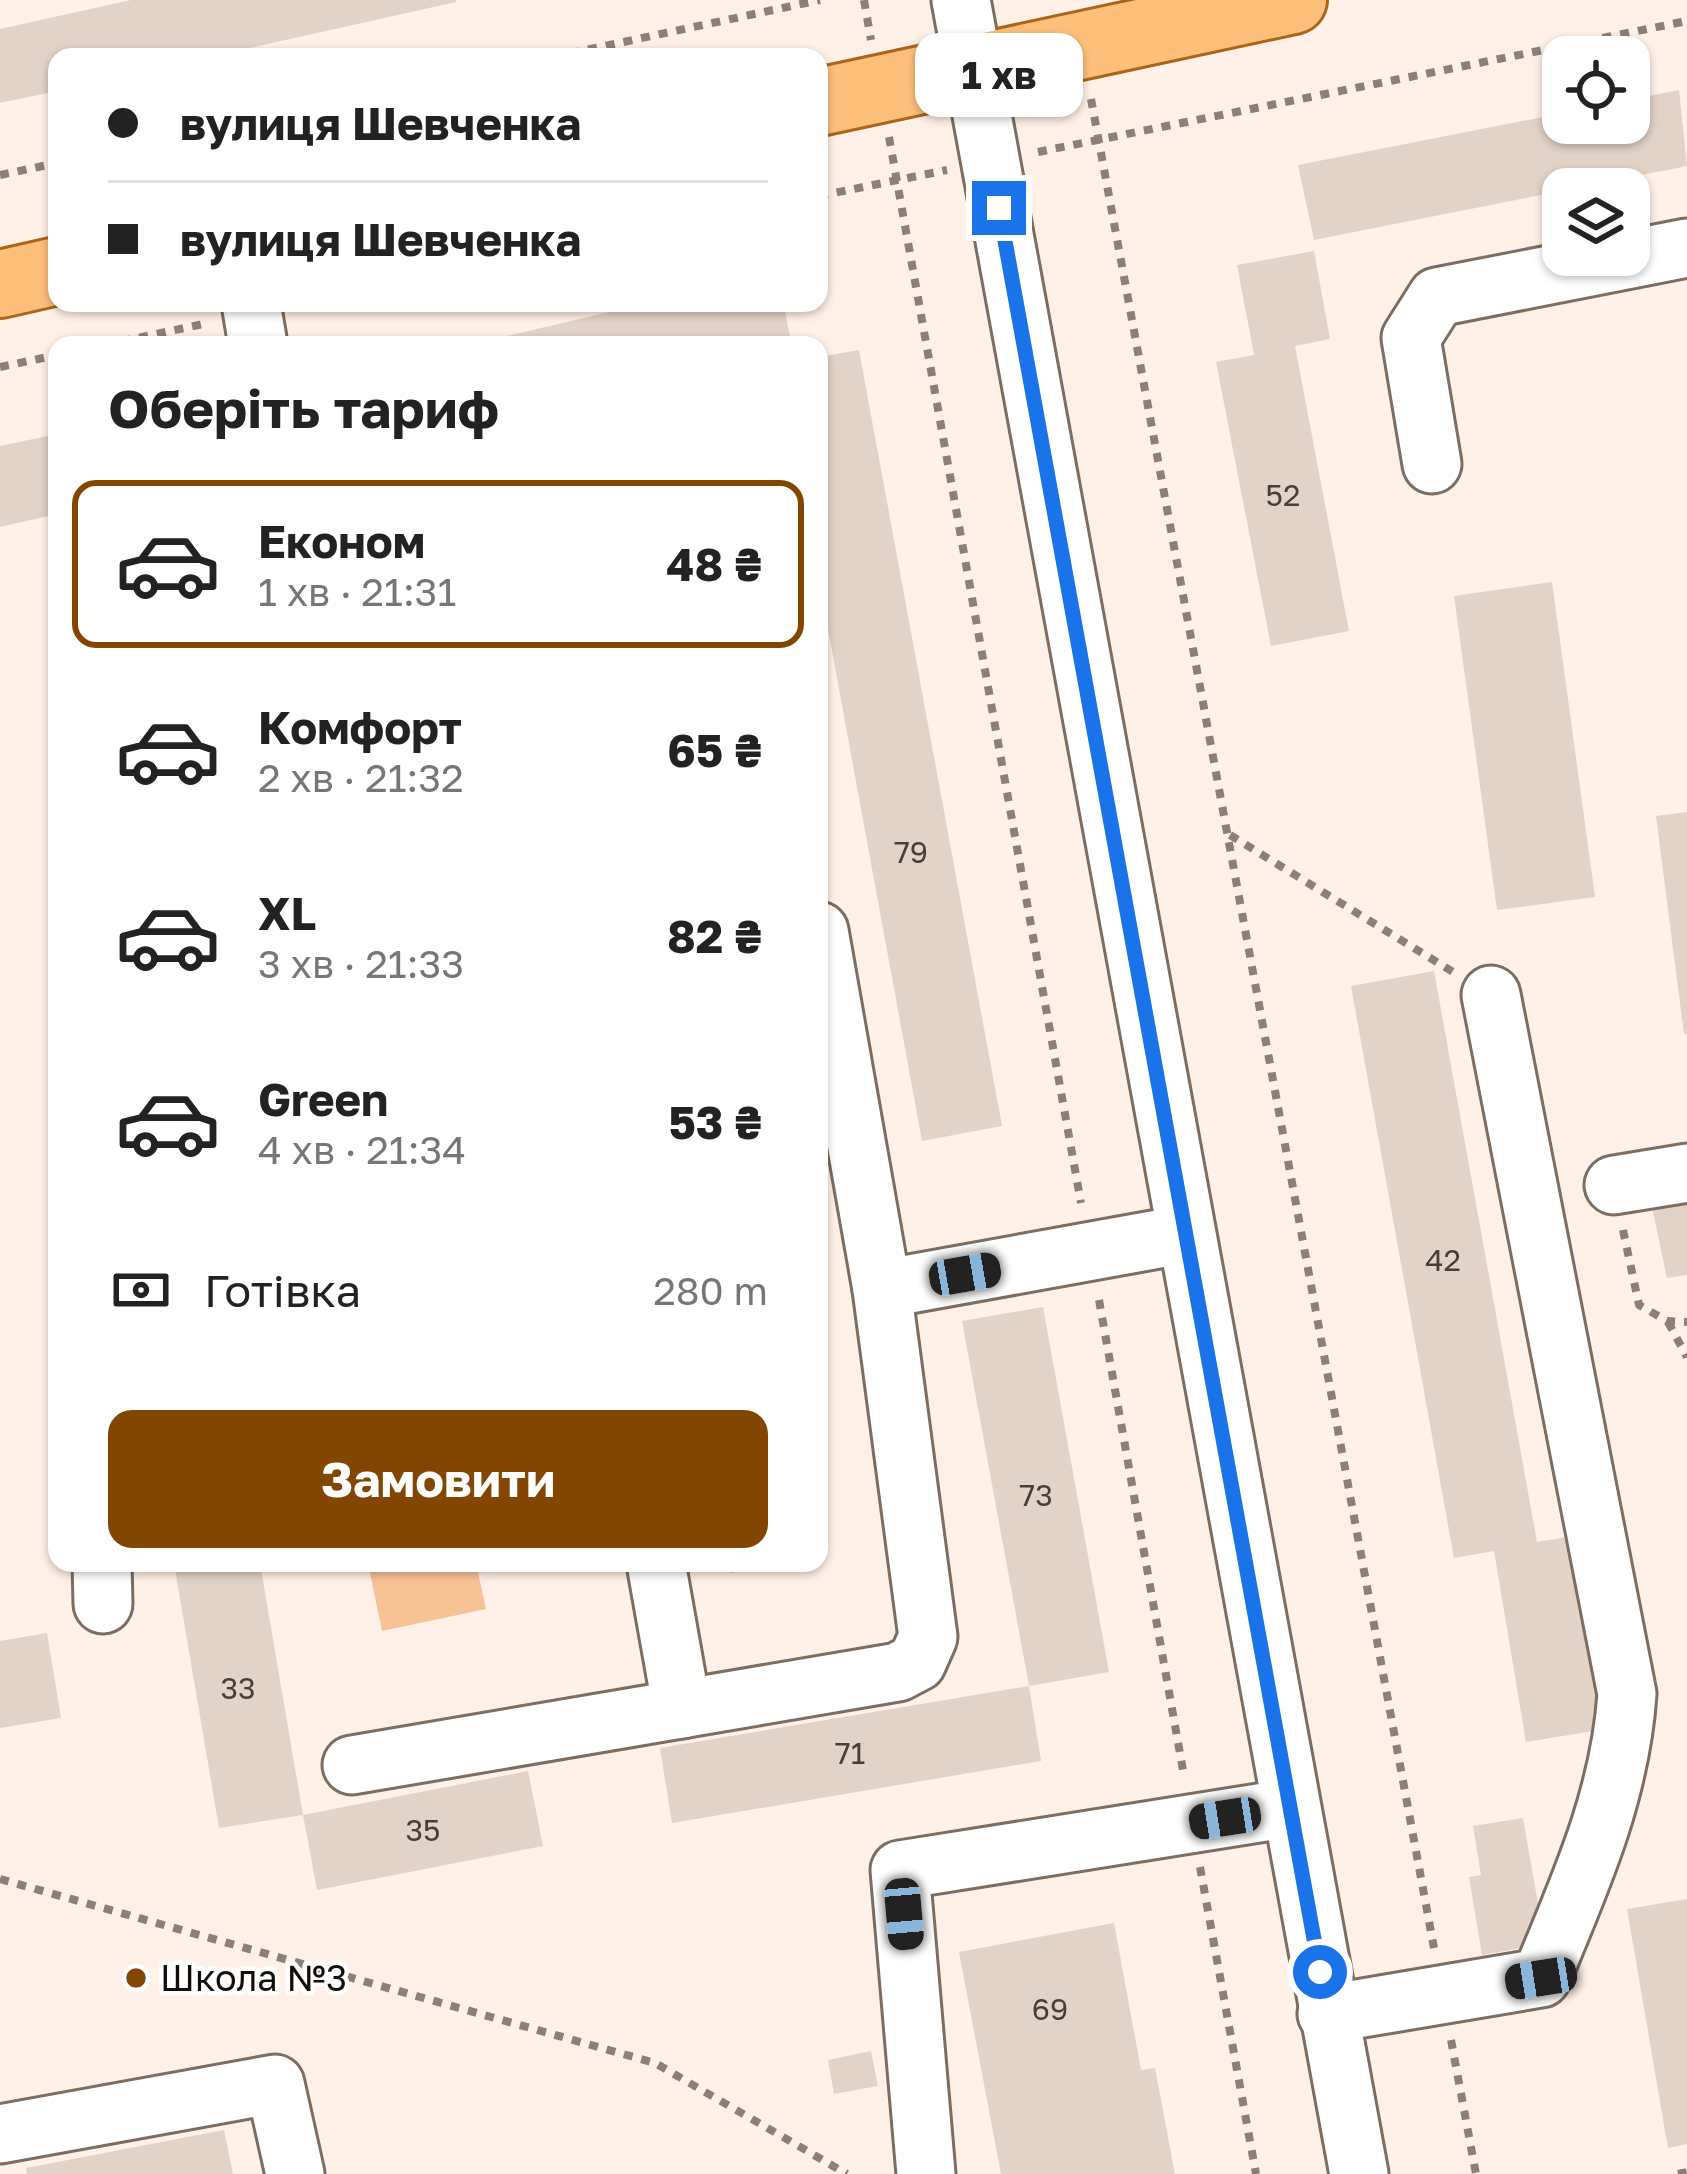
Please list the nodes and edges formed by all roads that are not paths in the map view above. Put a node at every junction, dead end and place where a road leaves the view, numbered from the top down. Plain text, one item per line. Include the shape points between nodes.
1 (961, 0) edge
2 (1293, 0) edge
3 (974, 68) junction
4 (850, 95) edge
5 (1687, 248) edge
6 (48, 273) edge
7 (0, 284) edge
8 (1432, 464) dead end
9 (1491, 995) road end
10 (829, 1052) edge
11 (1687, 1173) edge
12 (1614, 1185) road end
13 (1186, 1234) junction
14 (882, 1288) junction
15 (658, 1572) edge
16 (682, 1709) junction
17 (352, 1765) dead end
18 (1290, 1808) junction
19 (1327, 2014) junction
20 (0, 2134) edge
21 (296, 2174) edge
22 (926, 2174) edge
23 (1359, 2174) edge

1 - 3 street
2 - 3 main road
3 - 4 main road
3 - 13 street
5 - 8 street via 1437,297 1411,338
6 - 7 main road
9 - 19 street via 1627,1694 1623,1747 1600,1837 1541,1978
10 - 14 street
11 - 12 street
13 - 14 street
13 - 18 street
14 - 16 street via 928,1637 917,1662 898,1672
15 - 16 street
16 - 17 street
18 - 19 street
18 - 22 street via 900,1870
19 - 23 street
20 - 21 street via 275,2084

